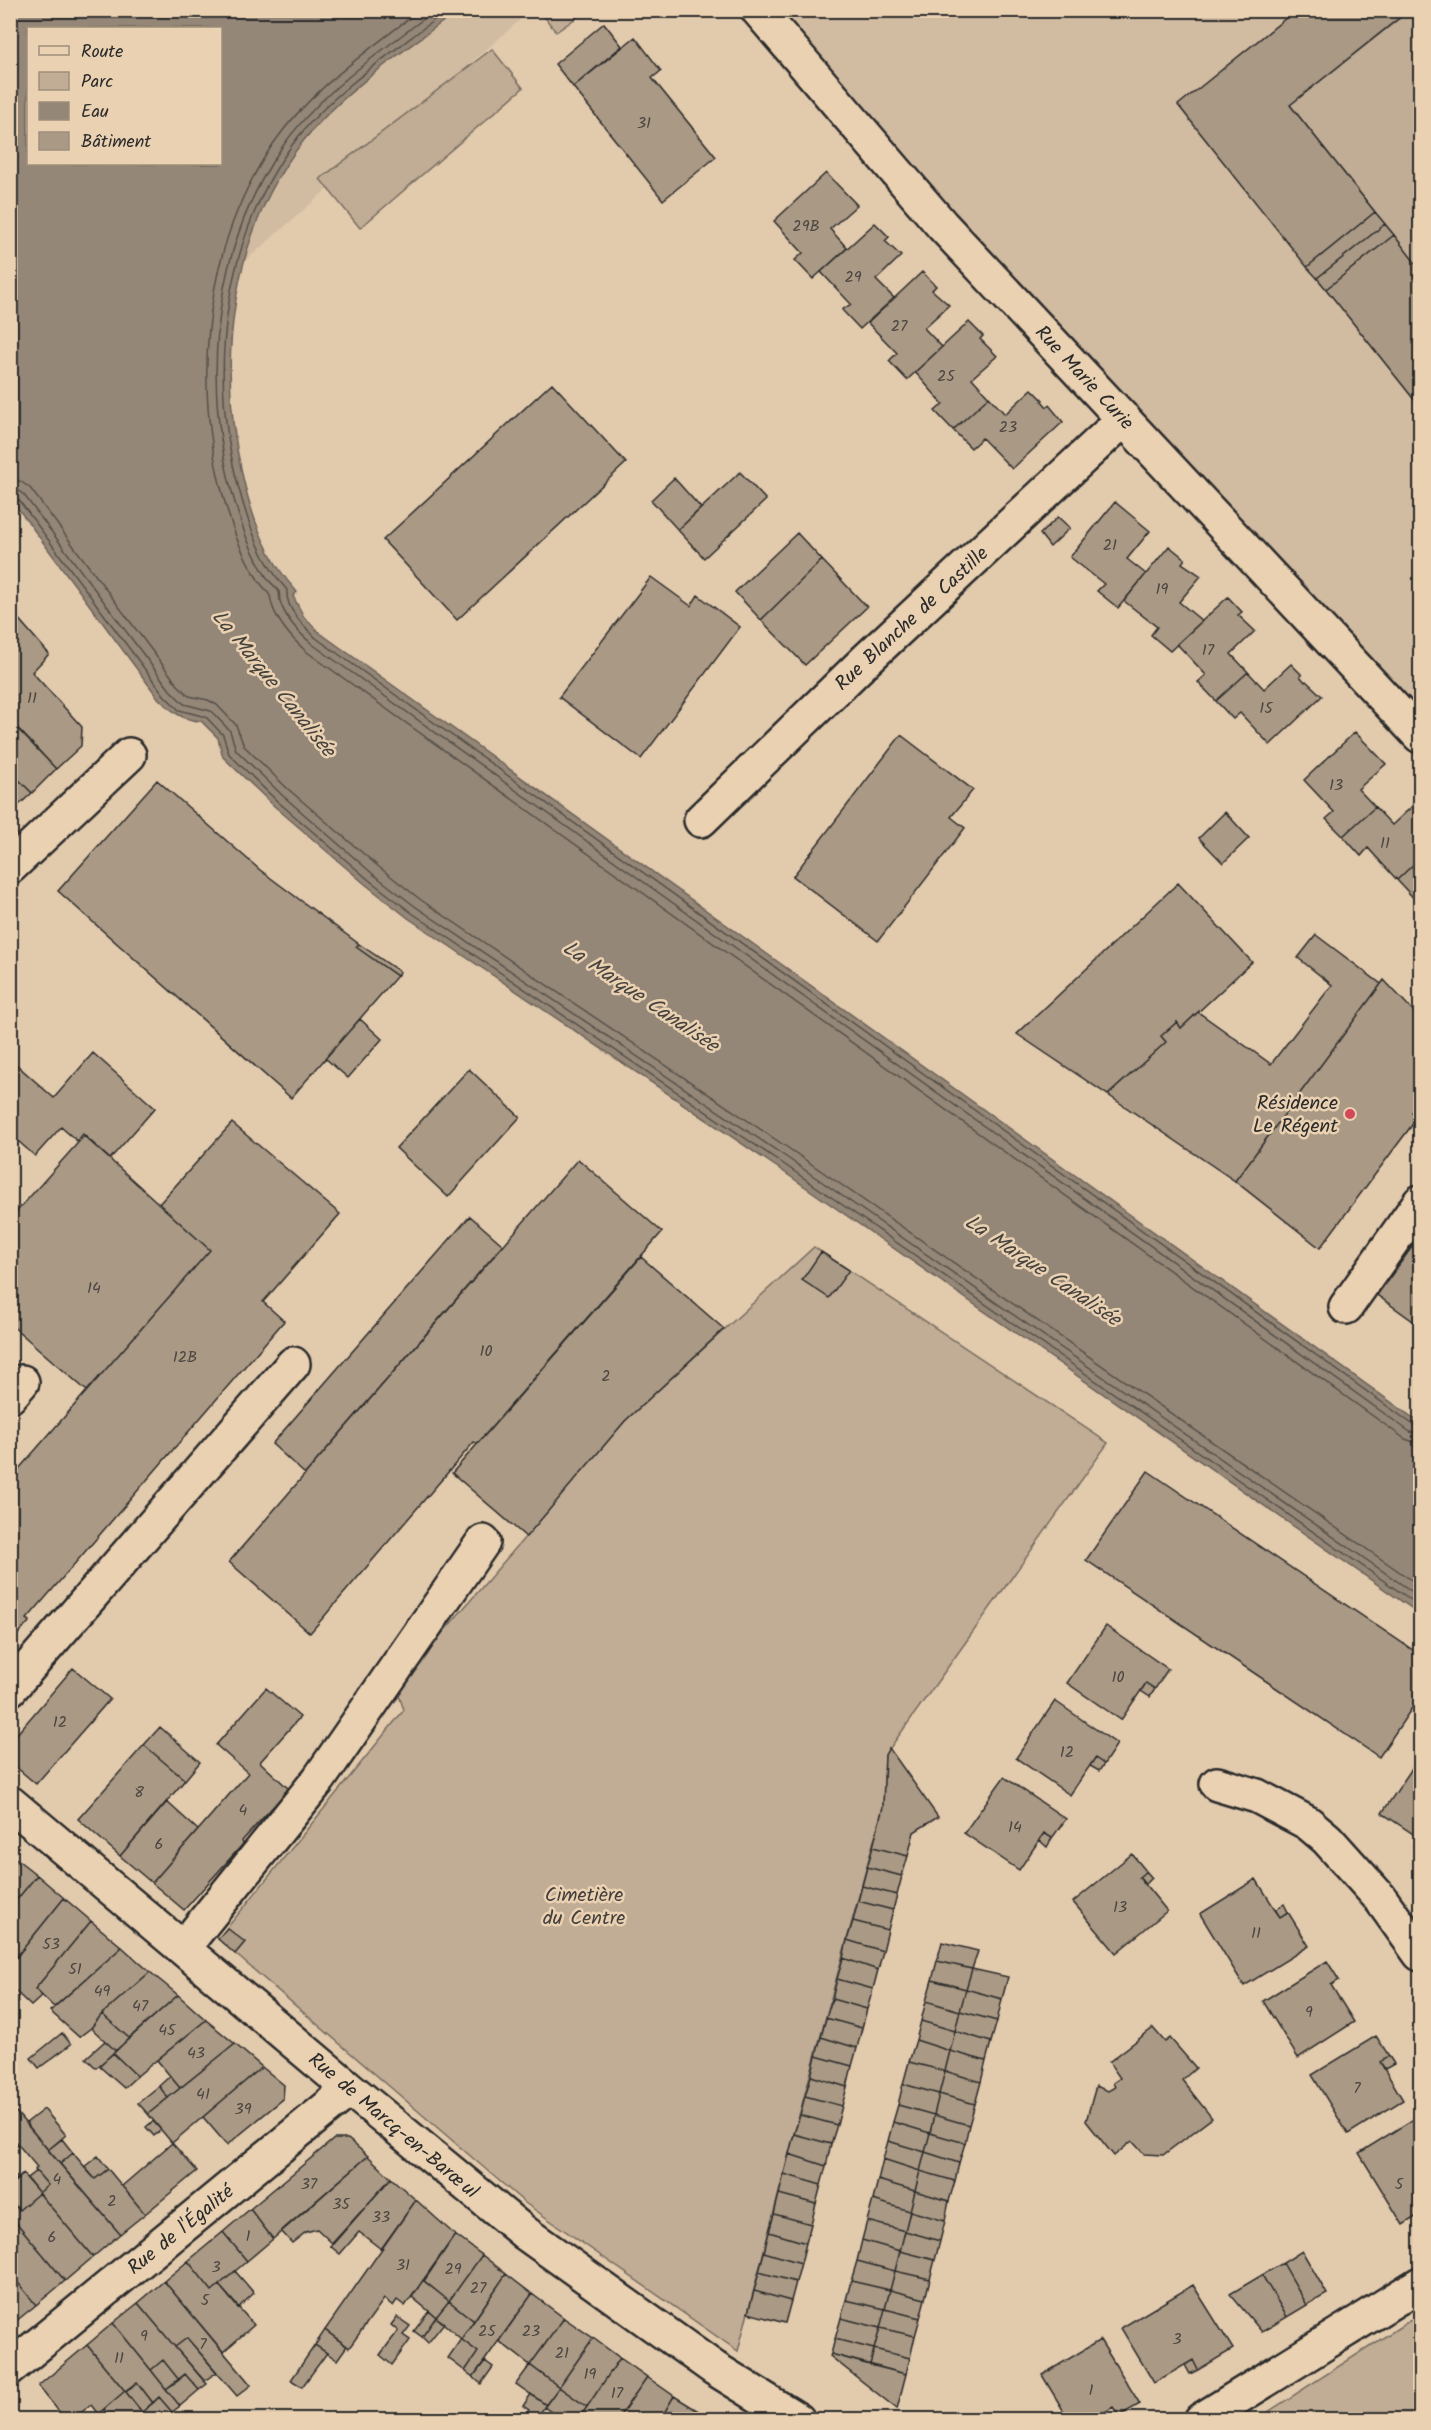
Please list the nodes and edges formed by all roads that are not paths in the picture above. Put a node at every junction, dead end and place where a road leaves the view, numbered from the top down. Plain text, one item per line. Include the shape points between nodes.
1 (758, 10) edge
2 (1124, 419) junction
3 (1420, 736) edge
4 (129, 755) dead end
5 (701, 820) dead end
6 (10, 867) edge
7 (1420, 1202) edge
8 (1346, 1307) dead end
9 (293, 1364) dead end
10 (483, 1542) dead end
11 (10, 1689) edge
12 (1217, 1784) dead end
13 (10, 1803) edge
14 (183, 1948) junction
15 (1420, 1954) edge
16 (350, 2089) junction
17 (1420, 2284) edge
18 (10, 2368) edge
19 (798, 2420) edge
20 (1201, 2420) edge

1 - 2 street, Rue Marie Curie via 942,225
2 - 3 street, Rue Marie Curie
2 - 5 street, Rue Blanche de Castille
4 - 6 street
7 - 8 street
9 - 11 street
10 - 14 street via 319,1779
12 - 15 street via 1257,1796 1308,1823 1380,1898
13 - 14 street, Rue de Marcq-en-Barœul
14 - 16 street, Rue de Marcq-en-Barœul
16 - 18 street, Rue de l'Égalité
16 - 19 street, Rue de Marcq-en-Barœul via 525,2233 714,2368
17 - 20 street

